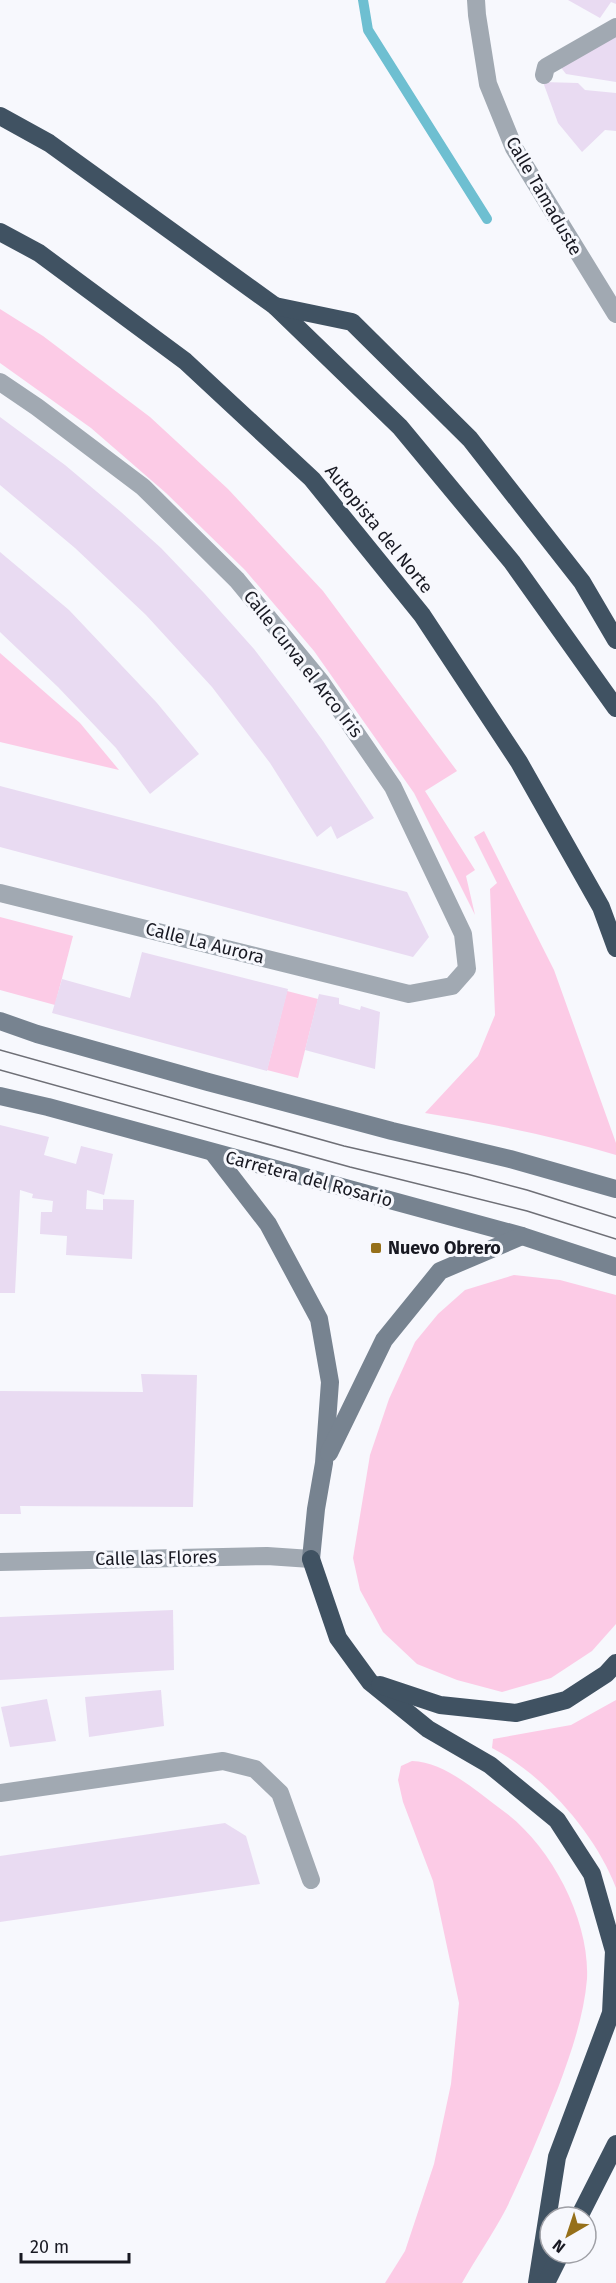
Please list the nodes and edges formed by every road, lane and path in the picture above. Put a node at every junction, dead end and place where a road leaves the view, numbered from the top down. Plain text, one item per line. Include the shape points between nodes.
1 (476, 0) edge
2 (616, 27) edge
3 (544, 75) dead end
4 (0, 116) edge
5 (0, 232) edge
6 (275, 306) junction
7 (616, 314) edge
8 (0, 382) edge
9 (616, 640) edge
10 (616, 708) edge
11 (0, 893) edge
12 (616, 948) edge
13 (410, 994) joint
14 (0, 1021) edge
15 (0, 1096) edge
16 (214, 1154) junction
17 (610, 1187) edge
18 (522, 1236) junction
19 (616, 1267) edge
20 (324, 1463) junction
21 (311, 1559) junction
22 (0, 1562) edge
23 (616, 1663) edge
24 (370, 1682) junction
25 (0, 1793) edge
26 (311, 1880) dead end
27 (616, 1995) edge
28 (611, 2013) junction
29 (616, 2144) edge
30 (585, 2205) edge
31 (555, 2265) edge
32 (537, 2283) edge
33 (546, 2283) edge

1 - 7 street, Calle Tamaduste via 488,84 514,148
2 - 3 street via 546,67
4 - 6 highway via 49,143
5 - 12 highway, Autopista del Norte via 39,253 185,361 312,479 422,615 519,762 601,907
6 - 9 highway via 352,322 470,439 582,582
6 - 10 highway via 400,427 512,562
8 - 13 street, Calle Curva el Arco Iris via 142,487 237,580 321,682 393,787 463,934 467,969 452,986
11 - 13 street, Calle La Aurora
14 - 17 main road via 219,1085
15 - 16 main road, Carretera del Rosario
16 - 18 main road, Carretera del Rosario
16 - 20 main road via 268,1224 319,1319 330,1382
18 - 19 main road, Carretera del Rosario
18 - 20 main road via 440,1271 384,1340
20 - 21 main road
21 - 22 street, Calle las Flores via 267,1556
21 - 24 highway via 338,1638
23 - 24 highway via 566,1700 516,1713 440,1705
24 - 28 highway via 428,1729 490,1765 557,1820 596,1885 614,1951
25 - 26 street via 223,1761 255,1769 280,1793
27 - 28 street
28 - 32 highway via 557,2157
29 - 30 highway
31 - 33 highway

